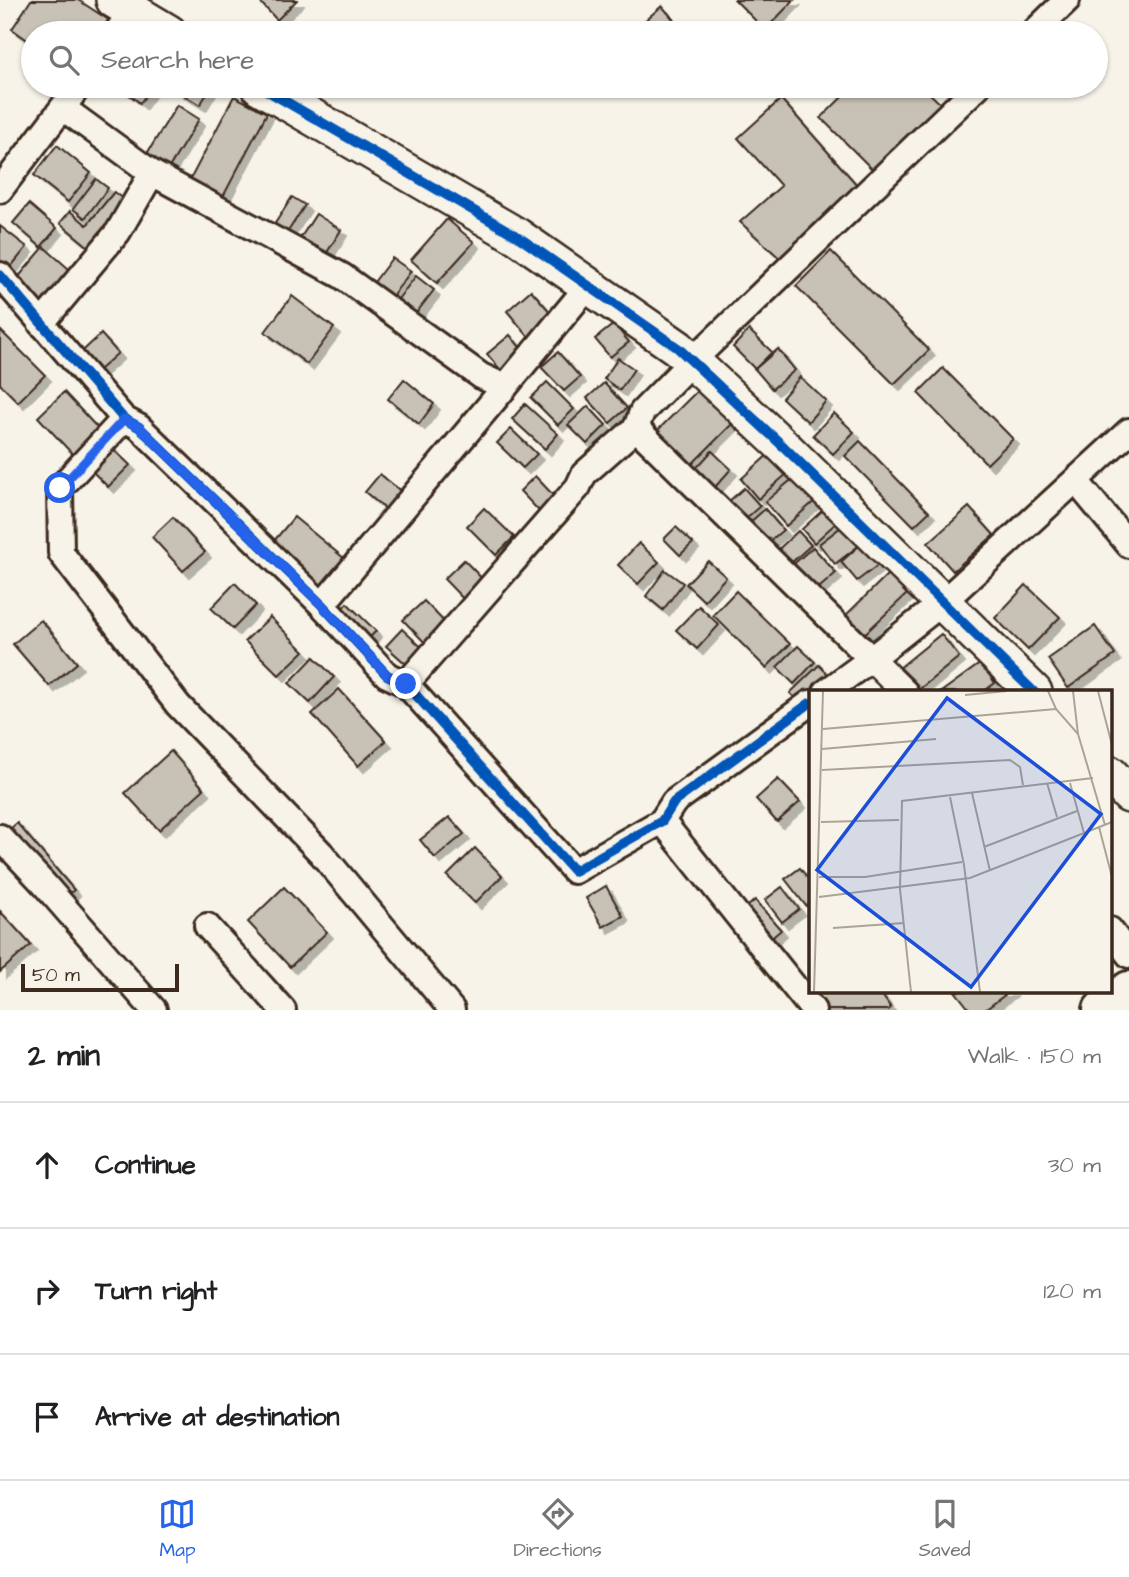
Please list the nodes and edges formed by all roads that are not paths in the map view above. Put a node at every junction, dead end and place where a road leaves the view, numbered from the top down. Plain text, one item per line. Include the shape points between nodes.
1 (1067, 0) edge
2 (1045, 21) edge
3 (70, 98) edge
4 (280, 98) edge
5 (966, 98) edge
6 (63, 108) junction
7 (152, 173) junction
8 (0, 190) edge
9 (0, 275) edge
10 (588, 286) junction
11 (41, 324) junction
12 (692, 361) junction
13 (505, 387) junction
14 (124, 419) junction
15 (636, 428) junction
16 (1129, 431) edge
17 (1076, 481) junction
18 (1129, 545) edge
19 (943, 602) junction
20 (322, 605) junction
21 (871, 659) junction
22 (406, 684) junction
23 (827, 690) edge
24 (904, 690) edge
25 (1033, 690) edge
26 (809, 704) edge
27 (1112, 776) edge
28 (1129, 795) edge
29 (662, 821) junction
30 (0, 837) edge
31 (207, 926) dead end
32 (1112, 933) edge
33 (1129, 955) edge
34 (1129, 992) edge
35 (154, 1010) edge
36 (283, 1010) edge
37 (453, 1010) edge
38 (813, 1010) edge
39 (1103, 1010) edge

1 - 2 street
3 - 6 street
4 - 10 street via 517,236
5 - 12 street
6 - 7 street
6 - 8 street
7 - 11 street via 118,232
7 - 13 street via 342,276 481,376
9 - 11 street
10 - 12 street
10 - 13 street
11 - 14 street
12 - 15 street via 642,412
12 - 19 street
13 - 20 street
14 - 20 street via 139,427
14 - 37 street via 60,488 61,553 178,705 321,853
15 - 21 street
15 - 22 street via 584,474 578,487
16 - 17 street
17 - 18 street
17 - 19 street
19 - 21 street
19 - 25 street
20 - 22 street via 387,675
21 - 23 street
21 - 24 street
22 - 29 street via 574,871
26 - 29 street via 674,802
27 - 28 street
29 - 38 street
30 - 35 street
31 - 36 street
32 - 33 street
34 - 39 main road

